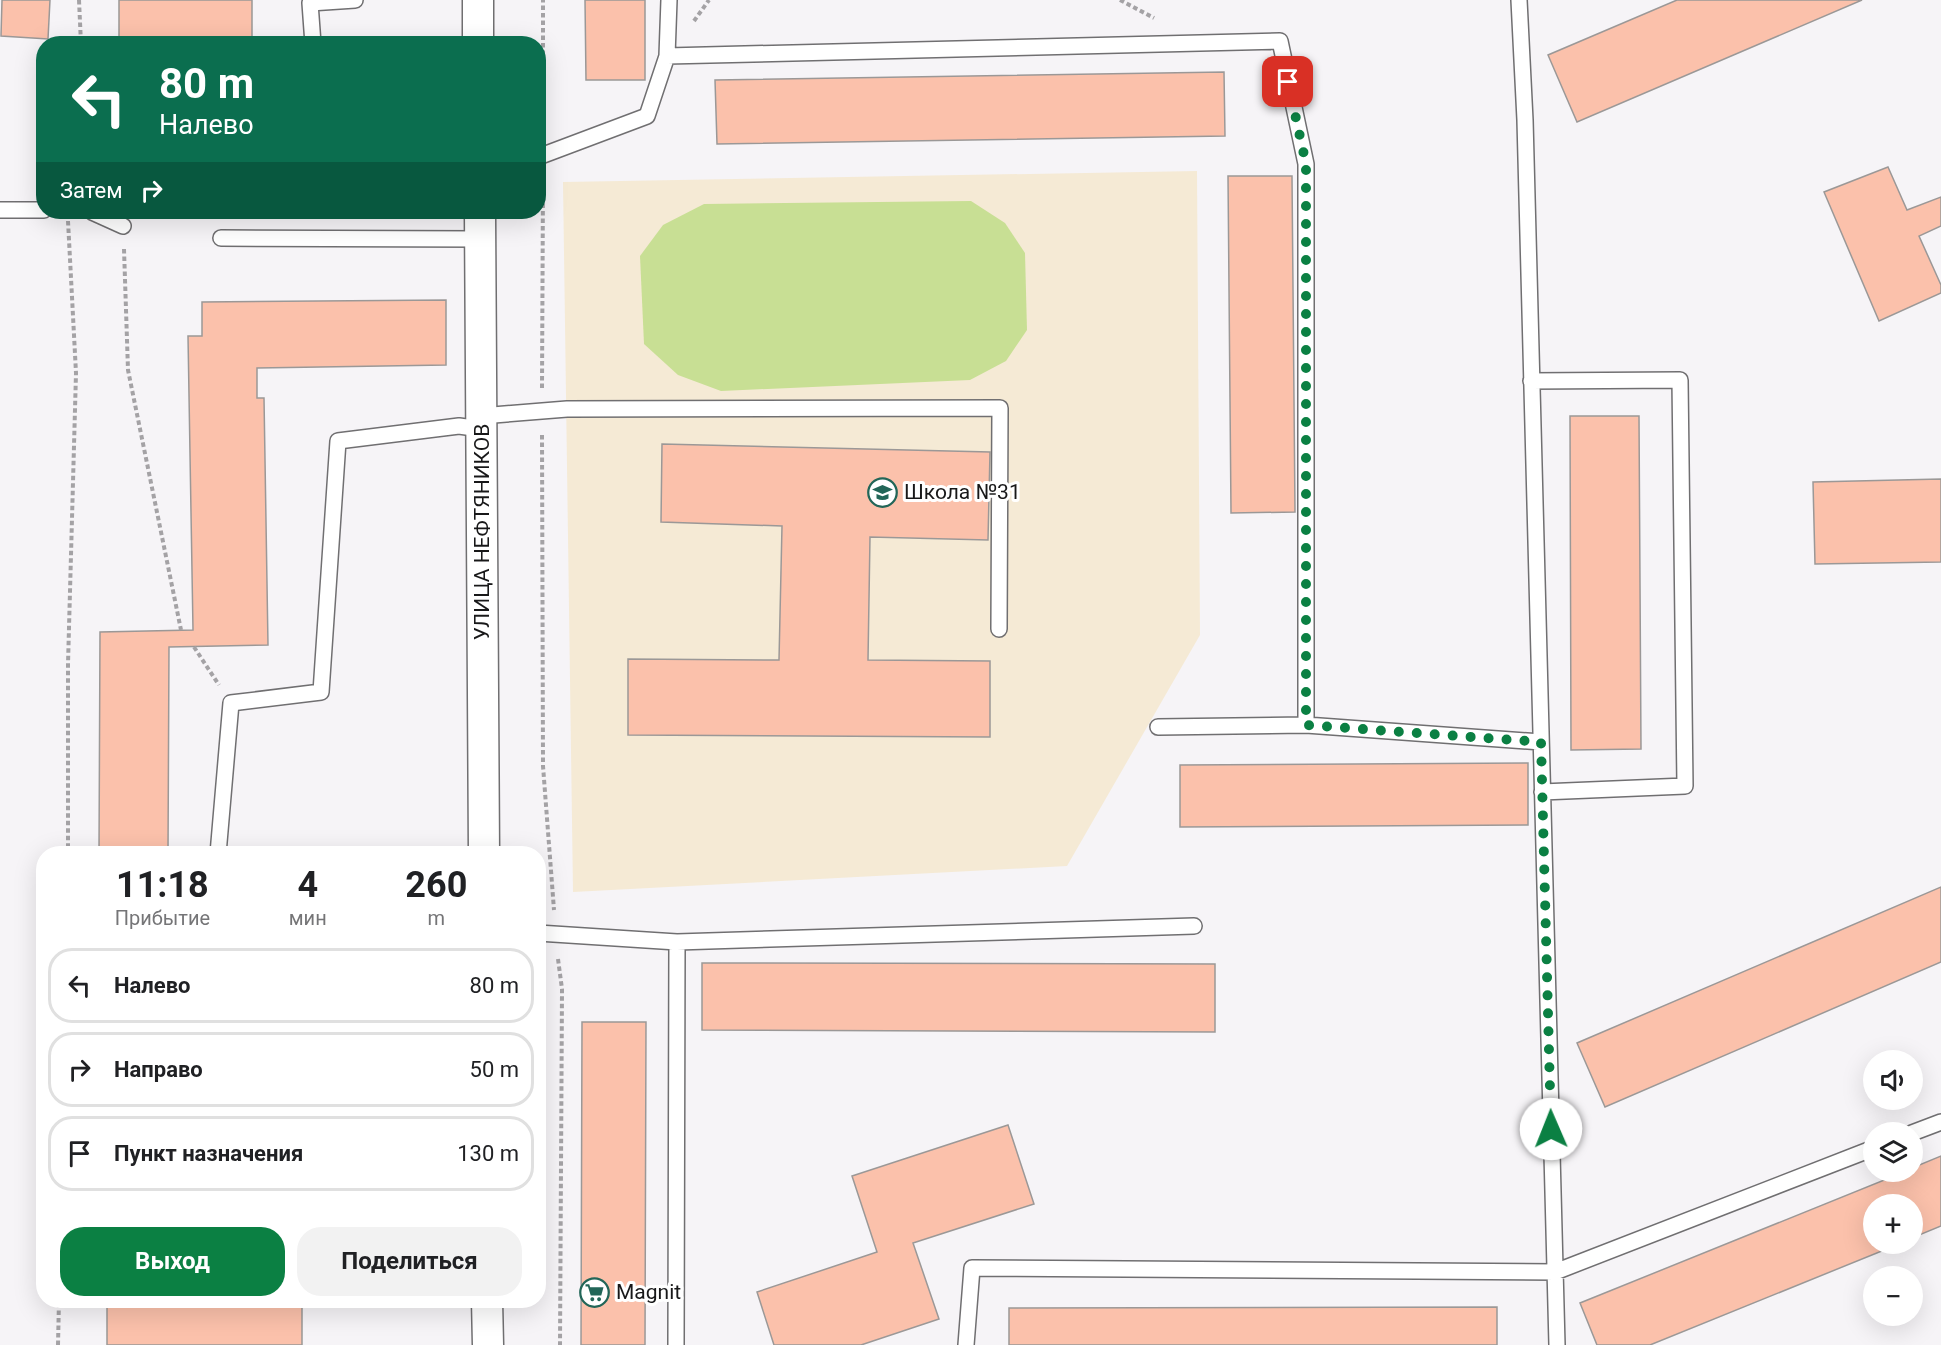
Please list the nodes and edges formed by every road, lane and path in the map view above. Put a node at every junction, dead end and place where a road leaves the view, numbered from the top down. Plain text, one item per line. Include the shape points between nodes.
1 (79, 0) edge
2 (344, 0) edge
3 (355, 0) edge
4 (478, 0) edge
5 (543, 0) edge
6 (669, 0) edge
7 (1519, 0) edge
8 (81, 36) edge
9 (312, 36) edge
10 (478, 36) edge
11 (543, 36) edge
12 (666, 56) junction
13 (546, 155) edge
14 (0, 210) edge
15 (36, 210) edge
16 (67, 219) edge
17 (108, 219) edge
18 (543, 219) edge
19 (480, 225) edge
20 (123, 226) joint
21 (220, 238) dead end
22 (1531, 381) junction
23 (541, 411) junction
24 (481, 422) junction
25 (999, 629) dead end
26 (181, 630) dead end
27 (194, 647) dead end
28 (231, 703) junction
29 (1306, 725) junction
30 (1158, 727) dead end
31 (1541, 742) junction
32 (1542, 792) junction
33 (68, 846) edge
34 (219, 846) edge
35 (484, 846) edge
36 (1194, 926) dead end
37 (546, 933) edge
38 (555, 934) junction
39 (676, 942) junction
40 (1941, 1122) edge
41 (1923, 1129) edge
42 (1863, 1152) edge
43 (1555, 1272) junction
44 (59, 1308) edge
45 (488, 1308) edge
46 (58, 1345) edge
47 (488, 1345) edge
48 (560, 1345) edge
49 (676, 1345) edge
50 (966, 1345) edge
51 (1557, 1345) edge

1 - 8 path
2 - 3 lane
2 - 9 lane via 310,3
4 - 10 street
5 - 11 path
6 - 12 lane
7 - 22 lane
12 - 13 lane via 647,116
12 - 29 lane via 1280,41 1306,164
14 - 15 lane
16 - 33 path via 76,374 68,664
17 - 20 lane
18 - 23 path
19 - 21 lane
19 - 24 street, УЛИЦА НЕФТЯНИКОВ
20 - 26 path via 128,370
22 - 31 lane
22 - 32 lane via 1680,380 1685,786
23 - 24 lane
23 - 25 lane via 1000,408
23 - 38 path via 543,766
24 - 28 lane via 338,441 321,692
24 - 35 street, УЛИЦА НЕФТЯНИКОВ
27 - 28 path
28 - 34 lane
29 - 30 lane
29 - 31 lane
31 - 32 lane
32 - 43 lane
36 - 39 lane
37 - 38 lane
38 - 39 lane
38 - 48 path via 562,989
39 - 49 lane
40 - 41 lane
42 - 43 lane
43 - 50 lane via 972,1268
43 - 51 lane
44 - 46 path
45 - 47 street

